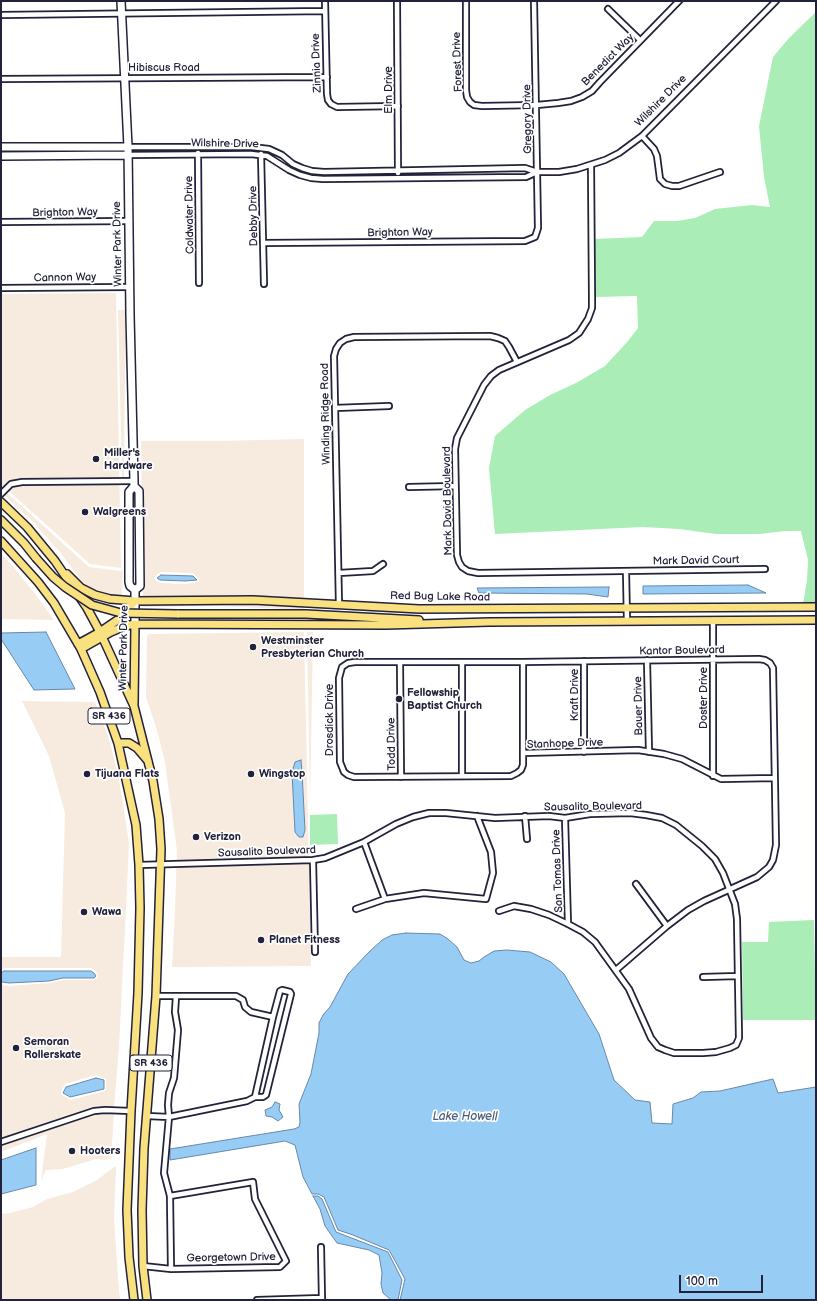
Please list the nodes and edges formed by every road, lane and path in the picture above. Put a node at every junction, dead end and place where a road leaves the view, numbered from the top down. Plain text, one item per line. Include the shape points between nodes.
1 (121, 1) edge
2 (325, 1) edge
3 (397, 1) edge
4 (466, 1) edge
5 (534, 1) edge
6 (679, 1) edge
7 (776, 1) edge
8 (608, 9) dead end
9 (325, 11) junction
10 (122, 13) junction
11 (1, 15) edge
12 (640, 40) junction
13 (124, 77) junction
14 (327, 77) junction
15 (1, 79) edge
16 (537, 105) junction
17 (398, 106) junction
18 (642, 136) junction
19 (48, 146) junction
20 (1, 147) edge
21 (128, 147) junction
22 (198, 147) junction
23 (262, 149) junction
24 (198, 154) junction
25 (127, 155) junction
26 (1, 156) edge
27 (49, 156) junction
28 (261, 156) junction
29 (591, 165) junction
30 (398, 170) junction
31 (537, 172) junction
32 (720, 172) dead end
33 (398, 178) junction
34 (128, 221) junction
35 (1, 222) edge
36 (535, 237) joint
37 (263, 243) junction
38 (199, 283) dead end
39 (264, 284) dead end
40 (130, 287) junction
41 (1, 288) edge
42 (517, 362) junction
43 (389, 406) dead end
44 (335, 408) junction
45 (134, 484) junction
46 (455, 486) junction
47 (409, 487) dead end
48 (1, 494) edge
49 (1, 502) edge
50 (1, 520) edge
51 (1, 541) edge
52 (55, 561) junction
53 (383, 564) dead end
54 (765, 569) dead end
55 (626, 571) junction
56 (339, 573) junction
57 (135, 590) junction
58 (136, 601) junction
59 (339, 605) junction
60 (816, 607) edge
61 (627, 608) junction
62 (788, 608) junction
63 (713, 620) junction
64 (816, 620) edge
65 (627, 621) junction
66 (489, 622) junction
67 (135, 624) junction
68 (101, 634) junction
69 (79, 646) junction
70 (647, 660) junction
71 (713, 660) junction
72 (584, 661) junction
73 (400, 662) junction
74 (462, 662) junction
75 (523, 662) junction
76 (342, 667) joint
77 (134, 706) junction
78 (118, 743) junction
79 (584, 752) junction
80 (649, 752) junction
81 (523, 753) junction
82 (149, 762) junction
83 (344, 772) joint
84 (462, 776) junction
85 (713, 776) junction
86 (401, 777) junction
87 (774, 778) junction
88 (477, 816) junction
89 (525, 816) junction
90 (565, 818) junction
91 (527, 839) dead end
92 (364, 842) junction
93 (312, 860) junction
94 (161, 864) junction
95 (139, 865) junction
96 (636, 884) dead end
97 (730, 890) junction
98 (385, 899) junction
99 (356, 909) dead end
100 (499, 910) dead end
101 (568, 924) junction
102 (667, 926) junction
103 (315, 952) dead end
104 (616, 970) junction
105 (738, 976) junction
106 (703, 977) dead end
107 (156, 996) junction
108 (176, 996) junction
109 (273, 1017) junction
110 (255, 1097) junction
111 (130, 1111) junction
112 (146, 1116) junction
113 (169, 1117) junction
114 (1, 1142) edge
115 (170, 1196) junction
116 (321, 1247) dead end
117 (143, 1266) junction
118 (170, 1269) junction
119 (322, 1299) edge
120 (134, 1300) edge
121 (147, 1300) edge
122 (257, 1300) edge

1 - 10 street, Winter Park Drive
2 - 9 street, Zinnia Drive
3 - 17 street, Elm Drive
4 - 16 street, Forest Drive via 466,90 470,102 482,106
5 - 16 street, Gregory Drive
6 - 12 street, Benedict Way
7 - 18 street, Wilshire Drive
8 - 12 street
9 - 10 street
9 - 14 street, Zinnia Drive
10 - 11 street
10 - 13 street, Winter Park Drive
12 - 16 street, Benedict Way via 592,91 571,101
13 - 14 street, Hibiscus Road
13 - 15 street, Hibiscus Road
13 - 21 street, Winter Park Drive
14 - 17 street, Zinnia Drive via 328,100 337,108
16 - 31 street, Gregory Drive
17 - 30 street, Elm Drive
18 - 29 street, Wilshire Drive via 619,153
18 - 32 street via 654,149 660,179 665,184 679,186
19 - 20 street, Wilshire Drive
19 - 21 street, Wilshire Drive
19 - 27 street
21 - 22 street, Wilshire Drive
21 - 25 street, Winter Park Drive
22 - 23 street, Wilshire Drive
22 - 24 street, Coldwater Drive
23 - 28 street, Debby Drive
23 - 30 street, Wilshire Drive via 269,149 293,164 312,171
24 - 25 street, Wilshire Drive
24 - 28 street, Wilshire Drive
24 - 38 street, Coldwater Drive
25 - 27 street, Wilshire Drive
25 - 34 street, Winter Park Drive
26 - 27 street, Wilshire Drive
28 - 33 street, Wilshire Drive via 267,156 289,170 311,178
28 - 37 street, Debby Drive
29 - 31 street, Wilshire Drive via 559,172
29 - 42 street, Mark David Boulevard via 592,308 579,333 569,340
30 - 31 street, Wilshire Drive via 524,168
30 - 33 street, Elm Drive
31 - 33 street, Wilshire Drive via 526,177
31 - 36 street, Gregory Drive via 538,228
34 - 35 street, Brighton Way
34 - 40 street, Winter Park Drive
36 - 37 street, Brighton Way via 525,241
37 - 39 street, Debby Drive
40 - 41 street, Cannon Way
40 - 45 street, Winter Park Drive
42 - 44 street, Winding Ridge Road via 505,341 490,336 346,339 340,343 334,356
42 - 46 street, Mark David Boulevard via 491,376 462,427 455,449
43 - 44 street
44 - 56 street, Winding Ridge Road
45 - 48 street via 22,482 11,484
45 - 57 street, Winter Park Drive via 129,492 129,540 130,586
45 - 57 street, Winter Park Drive via 139,491 140,586
46 - 47 street
46 - 55 street, Mark David Boulevard via 456,555 462,567 468,571
49 - 52 main road, SR 436 via 27,527
50 - 66 main road, bridge via 64,587 92,605 121,613 306,614
51 - 69 main road, SR 436 via 46,592
52 - 58 main road, Red Bug Lake Road via 81,588 95,595
52 - 68 main road, SR 436 via 87,608
53 - 56 street via 374,570
54 - 55 street, Mark David Court
55 - 61 street
56 - 59 street, Winding Ridge Road
57 - 58 street, Winter Park Drive
58 - 59 main road, Red Bug Lake Road via 253,600
58 - 67 street, Winter Park Drive
58 - 68 main road
59 - 61 main road, Red Bug Lake Road via 418,609
60 - 62 main road, Red Bug Lake Road
61 - 62 main road, Red Bug Lake Road
61 - 65 street
62 - 63 main road via 781,612 725,613
63 - 64 main road
63 - 65 main road
63 - 71 street, Doster Drive
65 - 66 main road
66 - 67 main road via 387,625
67 - 68 main road
67 - 77 main road, Winter Park Drive
68 - 69 main road
68 - 77 main road, SR 436
69 - 78 main road, SR 436
70 - 71 street, Kantor Boulevard
70 - 72 street, Kantor Boulevard
70 - 80 street, Bauer Drive
71 - 85 street, Doster Drive
71 - 87 street, Kantor Boulevard via 759,659 770,663 773,668
72 - 75 street, Kantor Boulevard
72 - 79 street, Kraft Drive
73 - 74 street, Kantor Boulevard
73 - 76 street, Kantor Boulevard via 355,662
73 - 86 street, Todd Drive
74 - 75 street, Kantor Boulevard
74 - 84 street
75 - 81 street
76 - 83 street, Drosdick Drive via 339,678 340,762
77 - 82 main road, SR 436
78 - 82 main road via 129,743
78 - 95 main road, SR 436 via 136,825
79 - 80 street, Stanhope Drive
79 - 81 street, Stanhope Drive
80 - 85 street, Stanhope Drive via 682,759
81 - 84 street, Stanhope Drive via 521,770 511,776
82 - 94 main road, SR 436 via 159,819
83 - 86 street, Stanhope Drive via 354,777
84 - 86 street, Stanhope Drive
85 - 87 street, Stanhope Drive via 721,779
87 - 97 street, Kantor Boulevard via 776,845 773,860 763,873
88 - 89 street, Sausalito Boulevard
88 - 92 street, Sausalito Boulevard via 429,813 396,824
88 - 98 street via 491,852 493,873 486,899 424,893
89 - 90 street, Sausalito Boulevard
89 - 91 street
90 - 97 street, Sausalito Boulevard via 590,814 630,813 662,818 676,825 715,859
90 - 101 street, San Tomas Drive
92 - 93 street, Sausalito Boulevard via 326,858
92 - 98 street
93 - 94 street, Sausalito Boulevard
93 - 103 street
94 - 95 street, Sausalito Boulevard
94 - 107 main road, SR 436
95 - 111 main road, SR 436 via 138,993
96 - 102 street
97 - 102 street, Kantor Boulevard via 688,910
97 - 105 street, Sausalito Boulevard via 736,911
98 - 99 street
100 - 101 street via 520,907 549,915
101 - 104 street via 595,942
102 - 104 street, Kantor Boulevard
104 - 105 street, Sausalito Boulevard via 629,989 651,1038 658,1047 674,1053 716,1052 736,1045 739,1038
105 - 106 street
107 - 108 street
107 - 112 main road, SR 436
108 - 109 street via 236,996 243,1000 245,1007 251,1012
108 - 113 street, Georgetown Drive via 178,1030 174,1078 169,1094
109 - 110 street
109 - 110 street via 280,991 290,992 266,1095
110 - 113 street via 247,1101
111 - 114 street via 94,1111
111 - 120 main road, SR 436 via 127,1210
112 - 113 street
112 - 117 main road, SR 436 via 142,1210
113 - 115 street, Georgetown Drive via 164,1173
115 - 118 street, Georgetown Drive
115 - 118 street, Georgetown Drive via 253,1182 255,1199 286,1261 280,1268
116 - 119 street
117 - 118 street, Georgetown Drive
117 - 121 main road, SR 436
119 - 122 street

